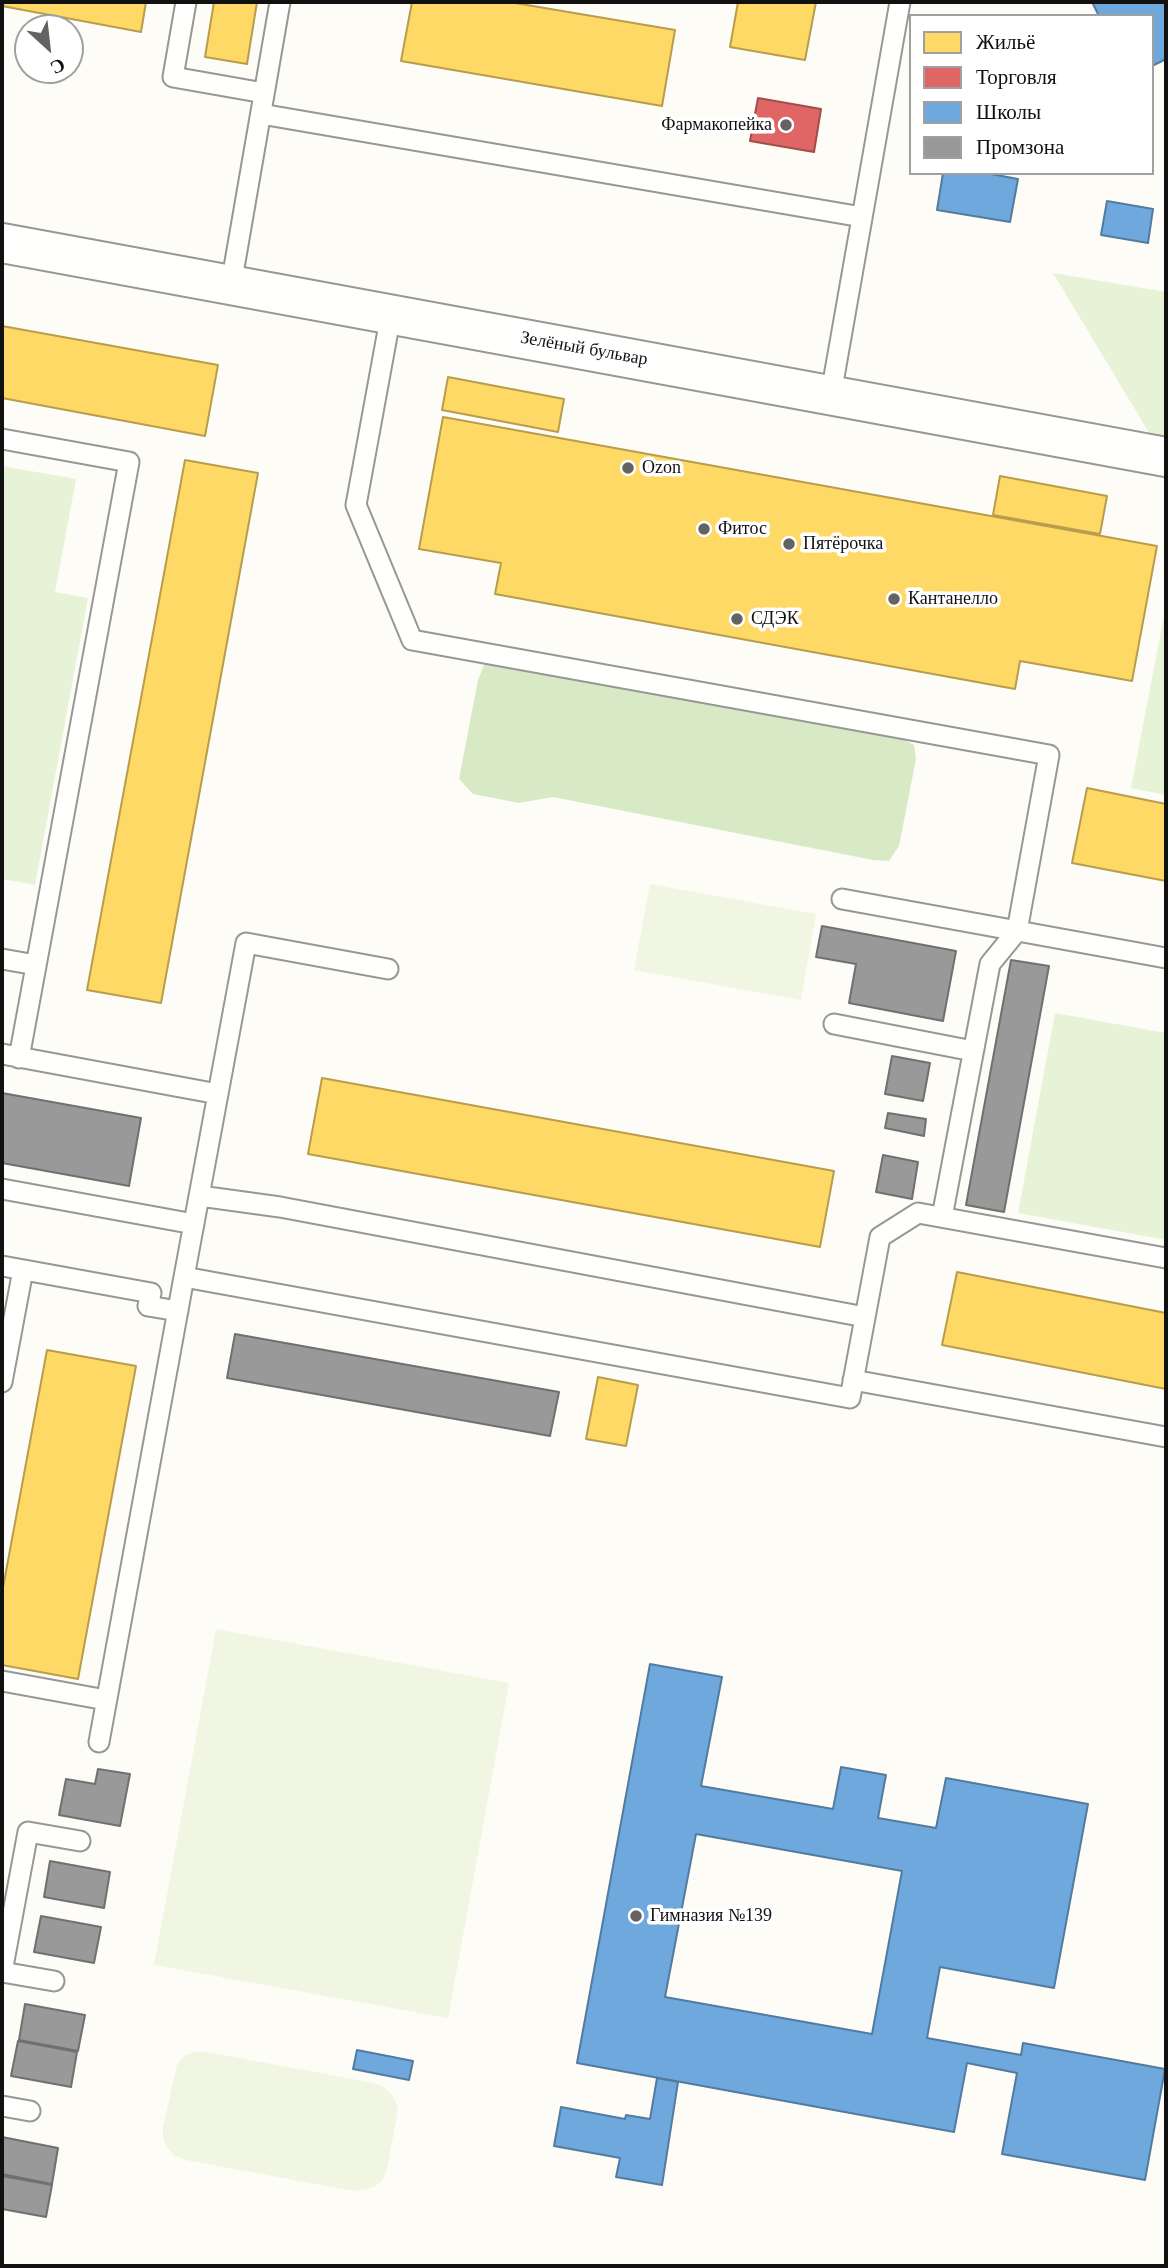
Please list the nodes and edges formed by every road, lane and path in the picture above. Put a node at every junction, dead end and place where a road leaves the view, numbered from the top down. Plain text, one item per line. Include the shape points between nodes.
1 (186, 2) edge
2 (280, 2) edge
3 (900, 2) edge
4 (264, 93) junction
5 (261, 114) junction
6 (862, 217) junction
7 (2, 243) edge
8 (231, 285) junction
9 (391, 314) junction
10 (831, 394) junction
11 (2, 439) edge
12 (1166, 457) edge
13 (842, 899) dead end
14 (1017, 931) junction
15 (2, 958) edge
16 (1166, 958) edge
17 (37, 965) junction
18 (388, 969) dead end
19 (834, 1024) dead end
20 (973, 1051) junction
21 (11, 1056) edge
22 (218, 1094) junction
23 (2, 1189) edge
24 (200, 1196) junction
25 (942, 1217) junction
26 (194, 1224) junction
27 (1166, 1258) edge
28 (2, 1266) edge
29 (23, 1270) junction
30 (184, 1277) junction
31 (178, 1311) junction
32 (865, 1317) junction
33 (853, 1380) junction
34 (2, 1382) edge
35 (1166, 1437) edge
36 (2, 1681) edge
37 (106, 1700) junction
38 (99, 1742) dead end
39 (80, 1841) dead end
40 (54, 1981) dead end
41 (2, 2106) edge
42 (30, 2111) dead end

1 - 4 lane via 173,77
2 - 4 lane
3 - 6 lane
4 - 5 lane
5 - 6 lane
5 - 8 lane
6 - 10 lane
7 - 8 street, Зелёный бульвар
8 - 9 street, Зелёный бульвар
9 - 10 street, Зелёный бульвар
9 - 14 lane via 356,505 412,640 1049,755
10 - 12 street, Зелёный бульвар
11 - 17 lane via 129,462
13 - 14 lane
14 - 16 lane
14 - 20 lane via 990,964
15 - 17 lane
17 - 21 lane
18 - 22 lane via 246,943
19 - 20 lane
20 - 25 lane
21 - 22 lane
22 - 24 lane
23 - 26 lane
24 - 26 lane
24 - 32 lane
25 - 27 lane
25 - 32 lane via 918,1213 880,1237
26 - 30 lane
28 - 29 lane
29 - 31 lane via 151,1293 148,1306
29 - 34 lane
30 - 31 lane
30 - 33 lane via 850,1398
31 - 37 lane
32 - 33 lane
33 - 35 lane
36 - 37 lane
37 - 38 lane
39 - 40 lane via 27,1832 2,1972
41 - 42 lane

